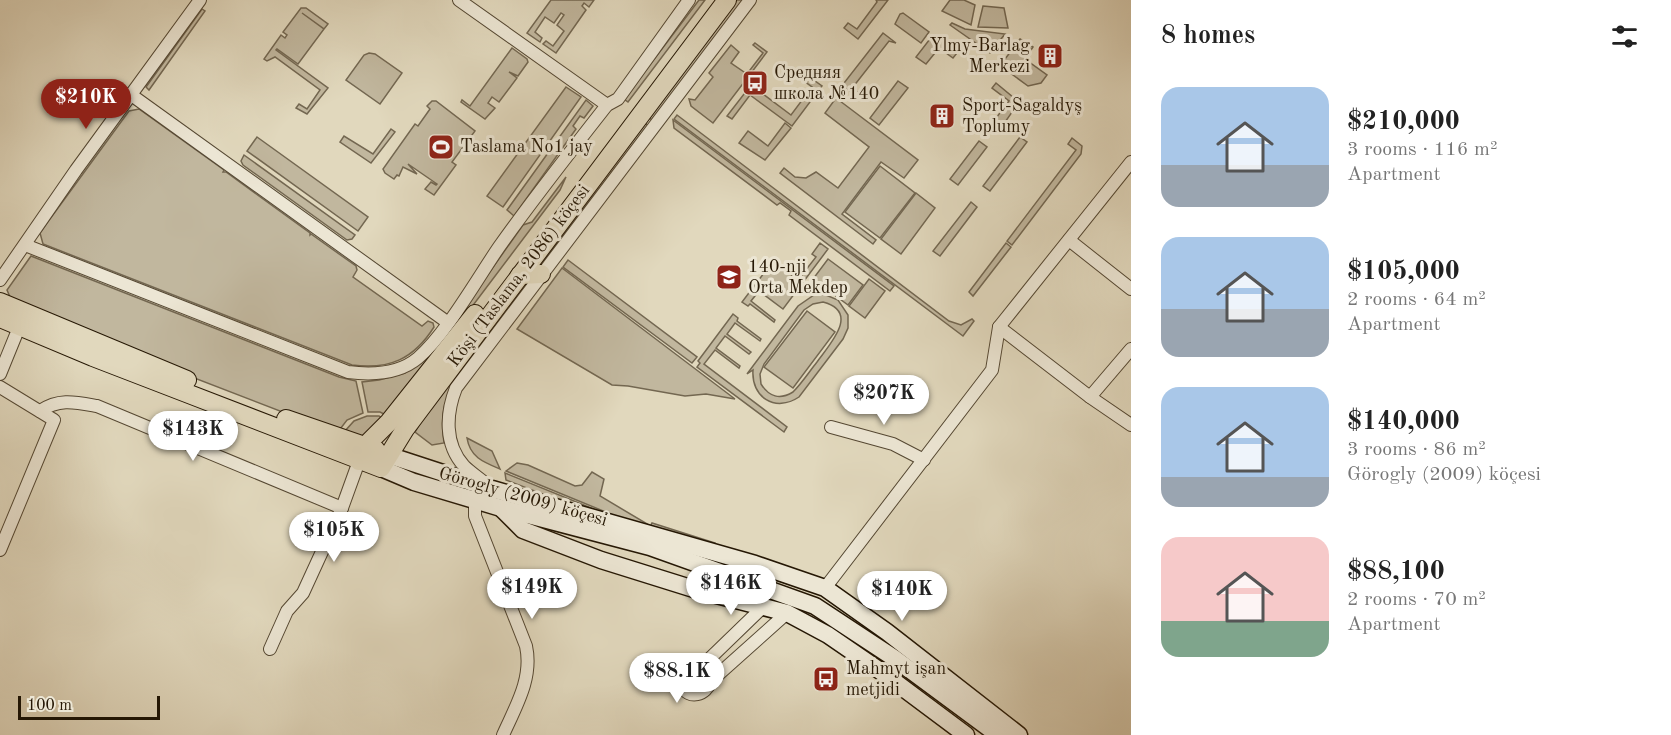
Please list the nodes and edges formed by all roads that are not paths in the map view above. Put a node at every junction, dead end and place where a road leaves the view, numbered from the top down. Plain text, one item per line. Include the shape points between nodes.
1 (200, 0) edge
2 (459, 0) edge
3 (689, 0) edge
4 (712, 0) edge
5 (727, 0) edge
6 (750, 0) edge
7 (130, 94) junction
8 (607, 105) junction
9 (1131, 162) edge
10 (1069, 240) junction
11 (25, 245) junction
12 (541, 274) junction
13 (520, 275) junction
14 (0, 280) edge
15 (1131, 289) edge
16 (0, 302) edge
17 (0, 318) edge
18 (22, 320) junction
19 (447, 322) junction
20 (999, 327) junction
21 (471, 340) junction
22 (1131, 349) edge
23 (472, 366) junction
24 (0, 374) edge
25 (0, 387) edge
26 (1090, 397) junction
27 (40, 411) junction
28 (1131, 425) edge
29 (831, 427) dead end
30 (363, 454) junction
31 (924, 460) junction
32 (385, 462) junction
33 (492, 489) junction
34 (475, 500) junction
35 (342, 508) junction
36 (501, 508) junction
37 (0, 550) edge
38 (825, 588) junction
39 (764, 606) junction
40 (787, 613) junction
41 (270, 649) dead end
42 (503, 735) edge
43 (966, 735) edge
44 (998, 735) edge
45 (1019, 735) edge

1 - 7 street
2 - 8 street
3 - 8 street via 618,99
4 - 30 main road, Köşi (Taslama, 2086) köçesi via 462,332
5 - 13 main road, Köşi (Taslama, 2086) köçesi
6 - 12 street
7 - 11 street
7 - 19 street
8 - 19 street
9 - 10 street
10 - 15 street
10 - 20 street
11 - 14 street
11 - 19 street via 348,372 380,373 411,362
12 - 13 main road
12 - 23 street
13 - 21 main road, Köşi (Taslama, 2086) köçesi
16 - 18 main road, Görogly (2009) köçesi
17 - 18 main road, Görogly (2009) köçesi
18 - 24 street
18 - 30 main road, Görogly (2009) köçesi via 93,357
20 - 26 street
20 - 31 street via 992,370
21 - 23 main road
21 - 32 main road, Köşi (Taslama, 2086) köçesi
22 - 26 street
23 - 33 street via 449,405 448,428 464,465
25 - 27 street
26 - 28 street
27 - 35 street via 66,400 97,406
27 - 37 street via 54,420
29 - 31 street via 893,444
30 - 32 main road, Görogly (2009) köçesi
30 - 35 street
31 - 38 street
32 - 33 main road, Görogly (2009) köçesi
32 - 34 main road, Görogly (2009) köçesi via 414,482
33 - 38 main road, Görogly (2009) köçesi via 755,564
34 - 36 main road, Görogly (2009) köçesi
34 - 42 street via 475,516 529,660 525,684
35 - 41 street via 303,593 287,611
36 - 39 main road via 523,530 601,560
36 - 44 main road, Görogly (2009) köçesi via 650,547 815,606
38 - 45 main road, Görogly (2009) köçesi
39 - 40 main road
39 - 40 street via 702,666 690,666 684,671 681,684 686,692 705,692 711,681
40 - 43 main road via 879,670

